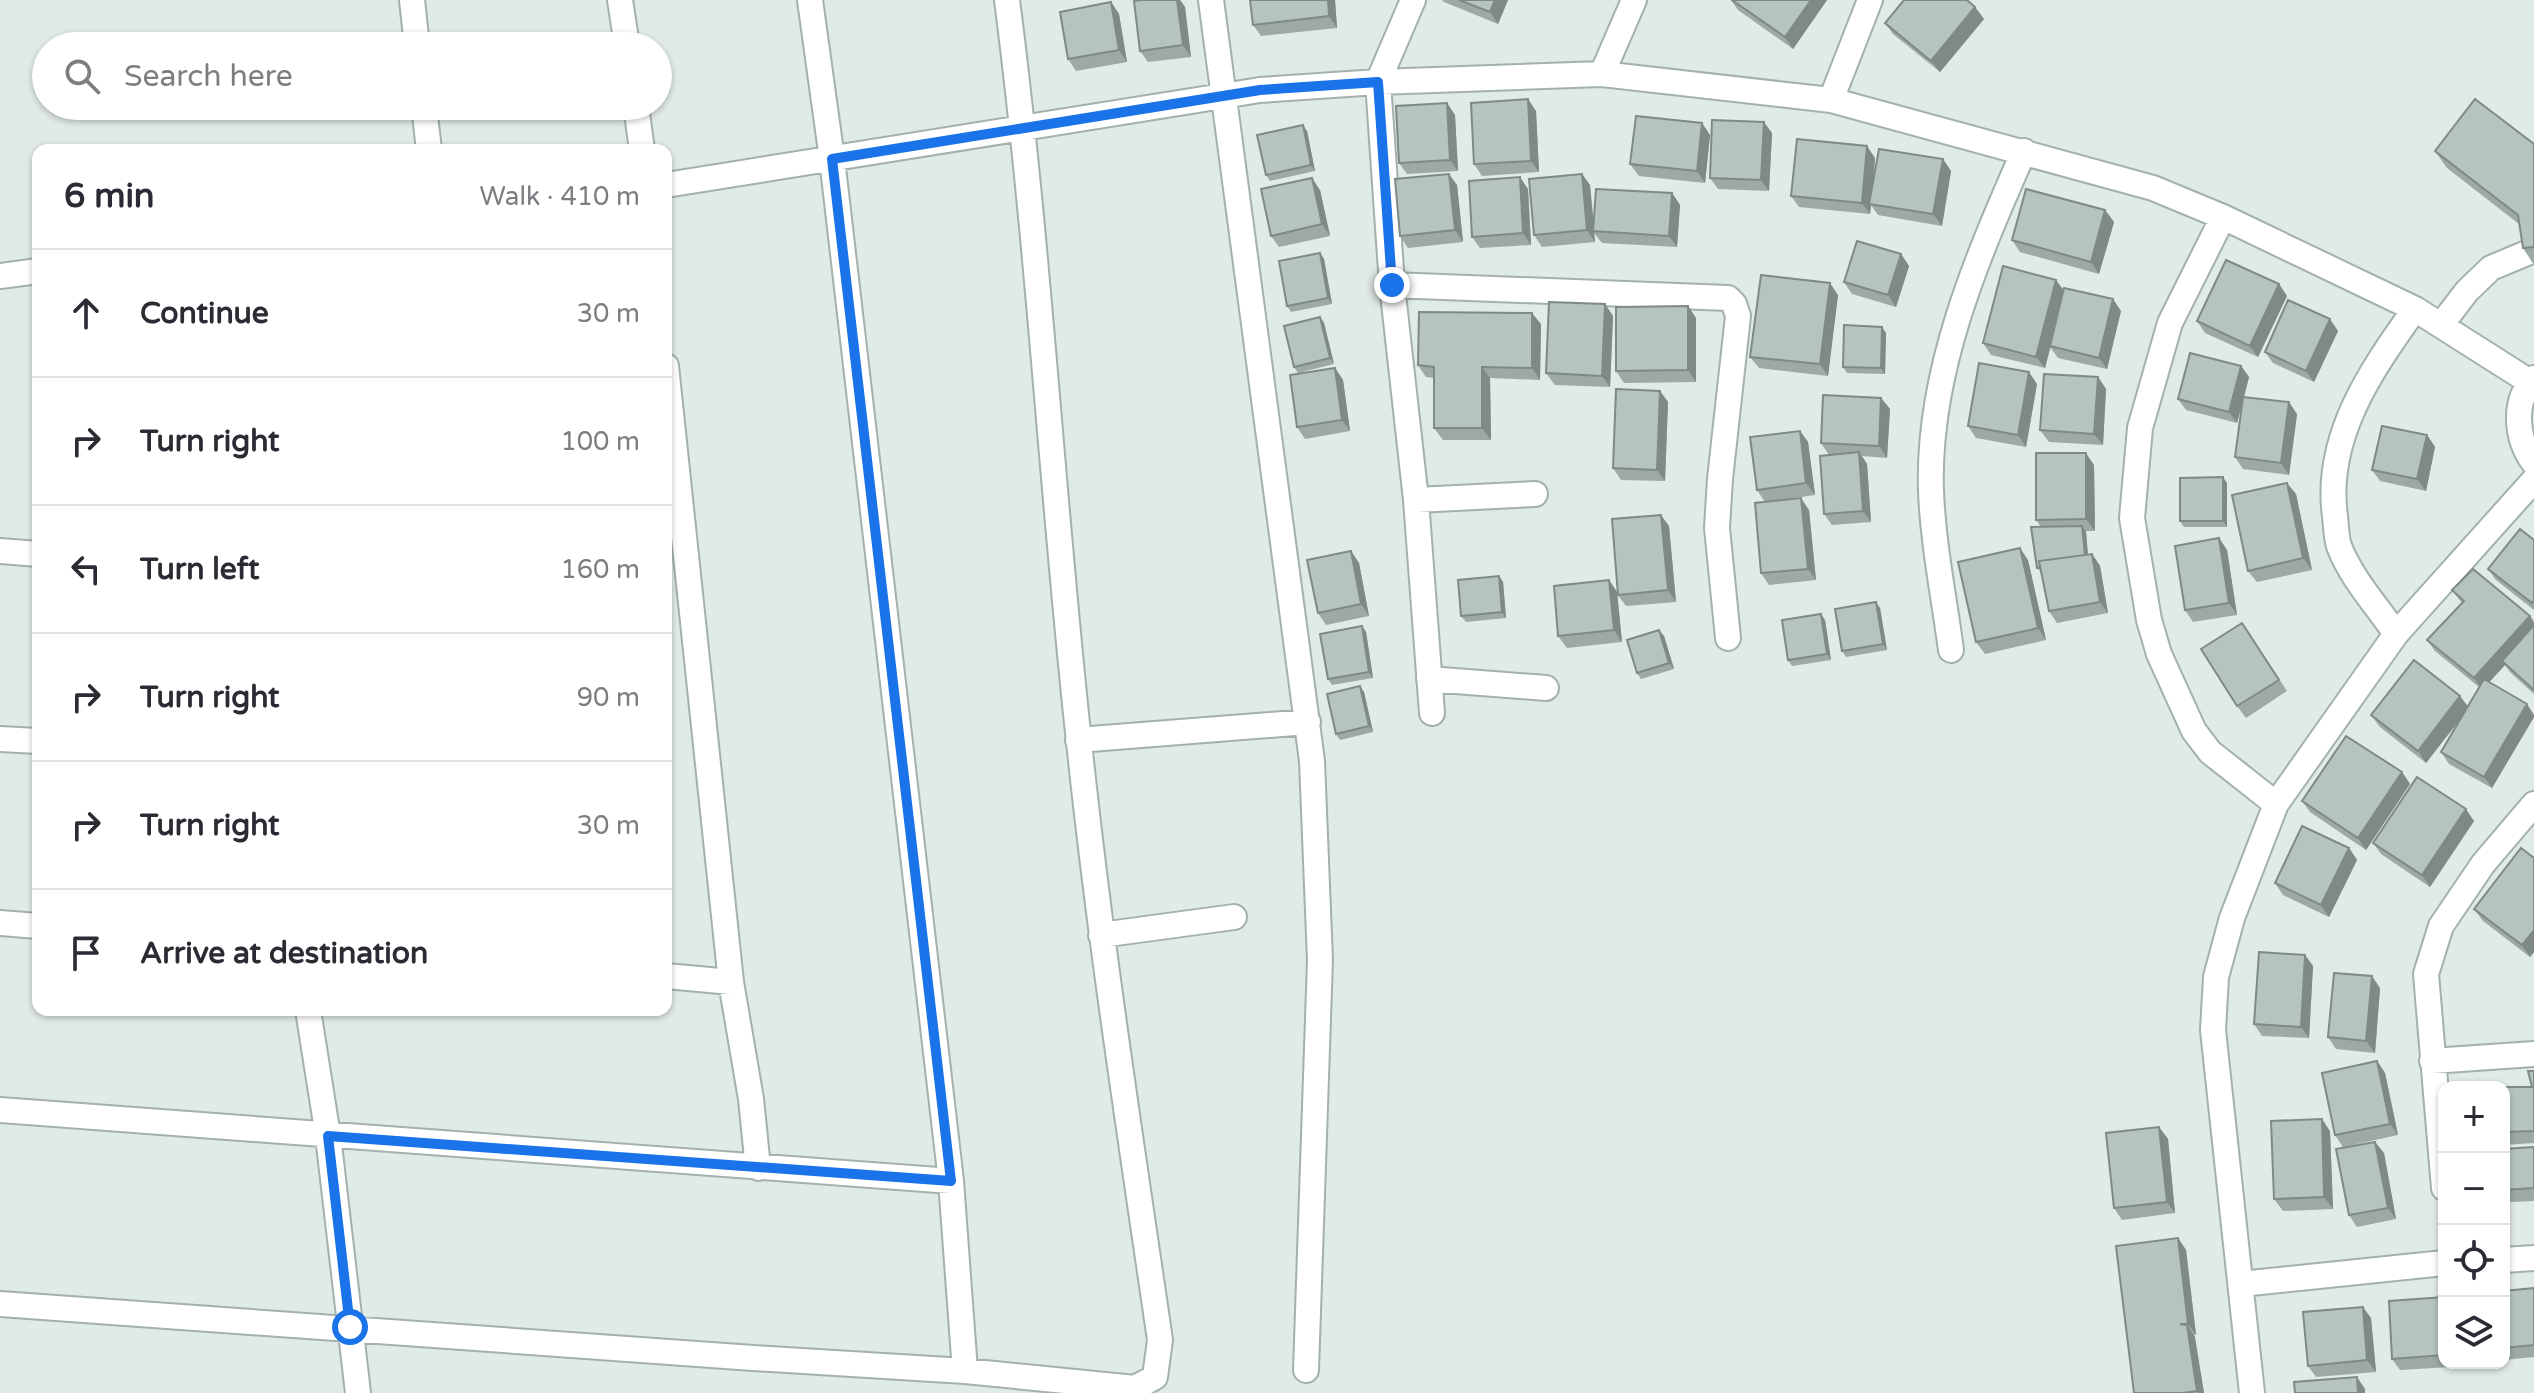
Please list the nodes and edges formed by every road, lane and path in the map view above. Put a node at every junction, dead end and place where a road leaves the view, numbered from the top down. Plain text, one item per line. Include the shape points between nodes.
1 (412, 0) edge
2 (620, 0) edge
3 (810, 0) edge
4 (1007, 0) edge
5 (1211, 0) edge
6 (1413, 0) edge
7 (1634, 0) edge
8 (1870, 0) edge
9 (415, 32) edge
10 (625, 32) edge
11 (1602, 74) junction
12 (1378, 82) junction
13 (1224, 97) junction
14 (1831, 100) junction
15 (426, 120) edge
16 (638, 120) edge
17 (1024, 128) junction
18 (428, 144) edge
19 (641, 144) edge
20 (2024, 151) junction
21 (832, 159) junction
22 (672, 184) edge
23 (2223, 217) junction
24 (2534, 250) edge
25 (32, 272) edge
26 (0, 276) edge
27 (1392, 285) junction
28 (2415, 309) junction
29 (2441, 325) junction
30 (2532, 380) edge
31 (672, 423) edge
32 (2534, 463) edge
33 (2534, 480) edge
34 (1535, 494) dead end
35 (1416, 500) junction
36 (0, 551) edge
37 (32, 554) edge
38 (2396, 634) junction
39 (1728, 638) dead end
40 (1951, 650) dead end
41 (1429, 679) junction
42 (1546, 688) dead end
43 (1432, 713) dead end
44 (1308, 722) junction
45 (0, 739) edge
46 (1078, 740) junction
47 (32, 741) edge
48 (2276, 804) junction
49 (2534, 804) edge
50 (1234, 917) dead end
51 (0, 923) edge
52 (32, 926) edge
53 (1101, 935) junction
54 (672, 977) edge
55 (731, 982) junction
56 (309, 1016) edge
57 (2534, 1054) edge
58 (2432, 1061) junction
59 (0, 1110) edge
60 (328, 1136) junction
61 (2441, 1153) edge
62 (758, 1168) junction
63 (951, 1181) junction
64 (2534, 1258) edge
65 (2510, 1260) edge
66 (2438, 1264) edge
67 (2241, 1284) junction
68 (0, 1304) edge
69 (350, 1327) junction
70 (1306, 1370) dead end
71 (965, 1371) junction
72 (358, 1393) edge
73 (2252, 1393) edge

1 - 9 street
2 - 10 street
3 - 21 street
4 - 17 street
5 - 13 street
6 - 12 street
7 - 11 street
8 - 14 street
11 - 12 street
11 - 14 street
12 - 13 street
12 - 27 street
13 - 17 street
13 - 44 street
14 - 20 street
15 - 18 street
16 - 19 street
17 - 21 street
17 - 46 street
20 - 23 street via 2153,188
20 - 40 street via 1946,353 1932,449 1933,522
21 - 22 street
21 - 63 street
23 - 28 street
23 - 48 street via 2170,323 2140,428 2132,518 2152,632 2194,731 2210,752
24 - 29 street via 2491,268
25 - 26 street
27 - 35 street
27 - 39 street via 1728,298 1734,304 1738,316 1717,528
28 - 29 street
28 - 38 street via 2382,355 2348,418 2335,459 2333,505 2339,544
29 - 30 street
30 - 32 street via 2520,405 2519,430
31 - 55 street
33 - 38 street
34 - 35 street
35 - 41 street
36 - 37 street
38 - 48 street
41 - 42 street
41 - 43 street
44 - 46 street
44 - 70 street via 1320,960
45 - 47 street
46 - 53 street
48 - 67 street via 2232,918 2216,977 2213,1030
49 - 58 street via 2483,864 2441,926 2426,974
50 - 53 street
51 - 52 street
53 - 71 street via 1160,1340 1155,1377 1135,1388
54 - 55 street
55 - 62 street
56 - 60 street
57 - 58 street
58 - 61 street
59 - 60 street
60 - 62 street
60 - 69 street
62 - 63 street
63 - 71 street
64 - 65 street
66 - 67 street
67 - 73 street
68 - 69 street
69 - 71 street
69 - 72 street

